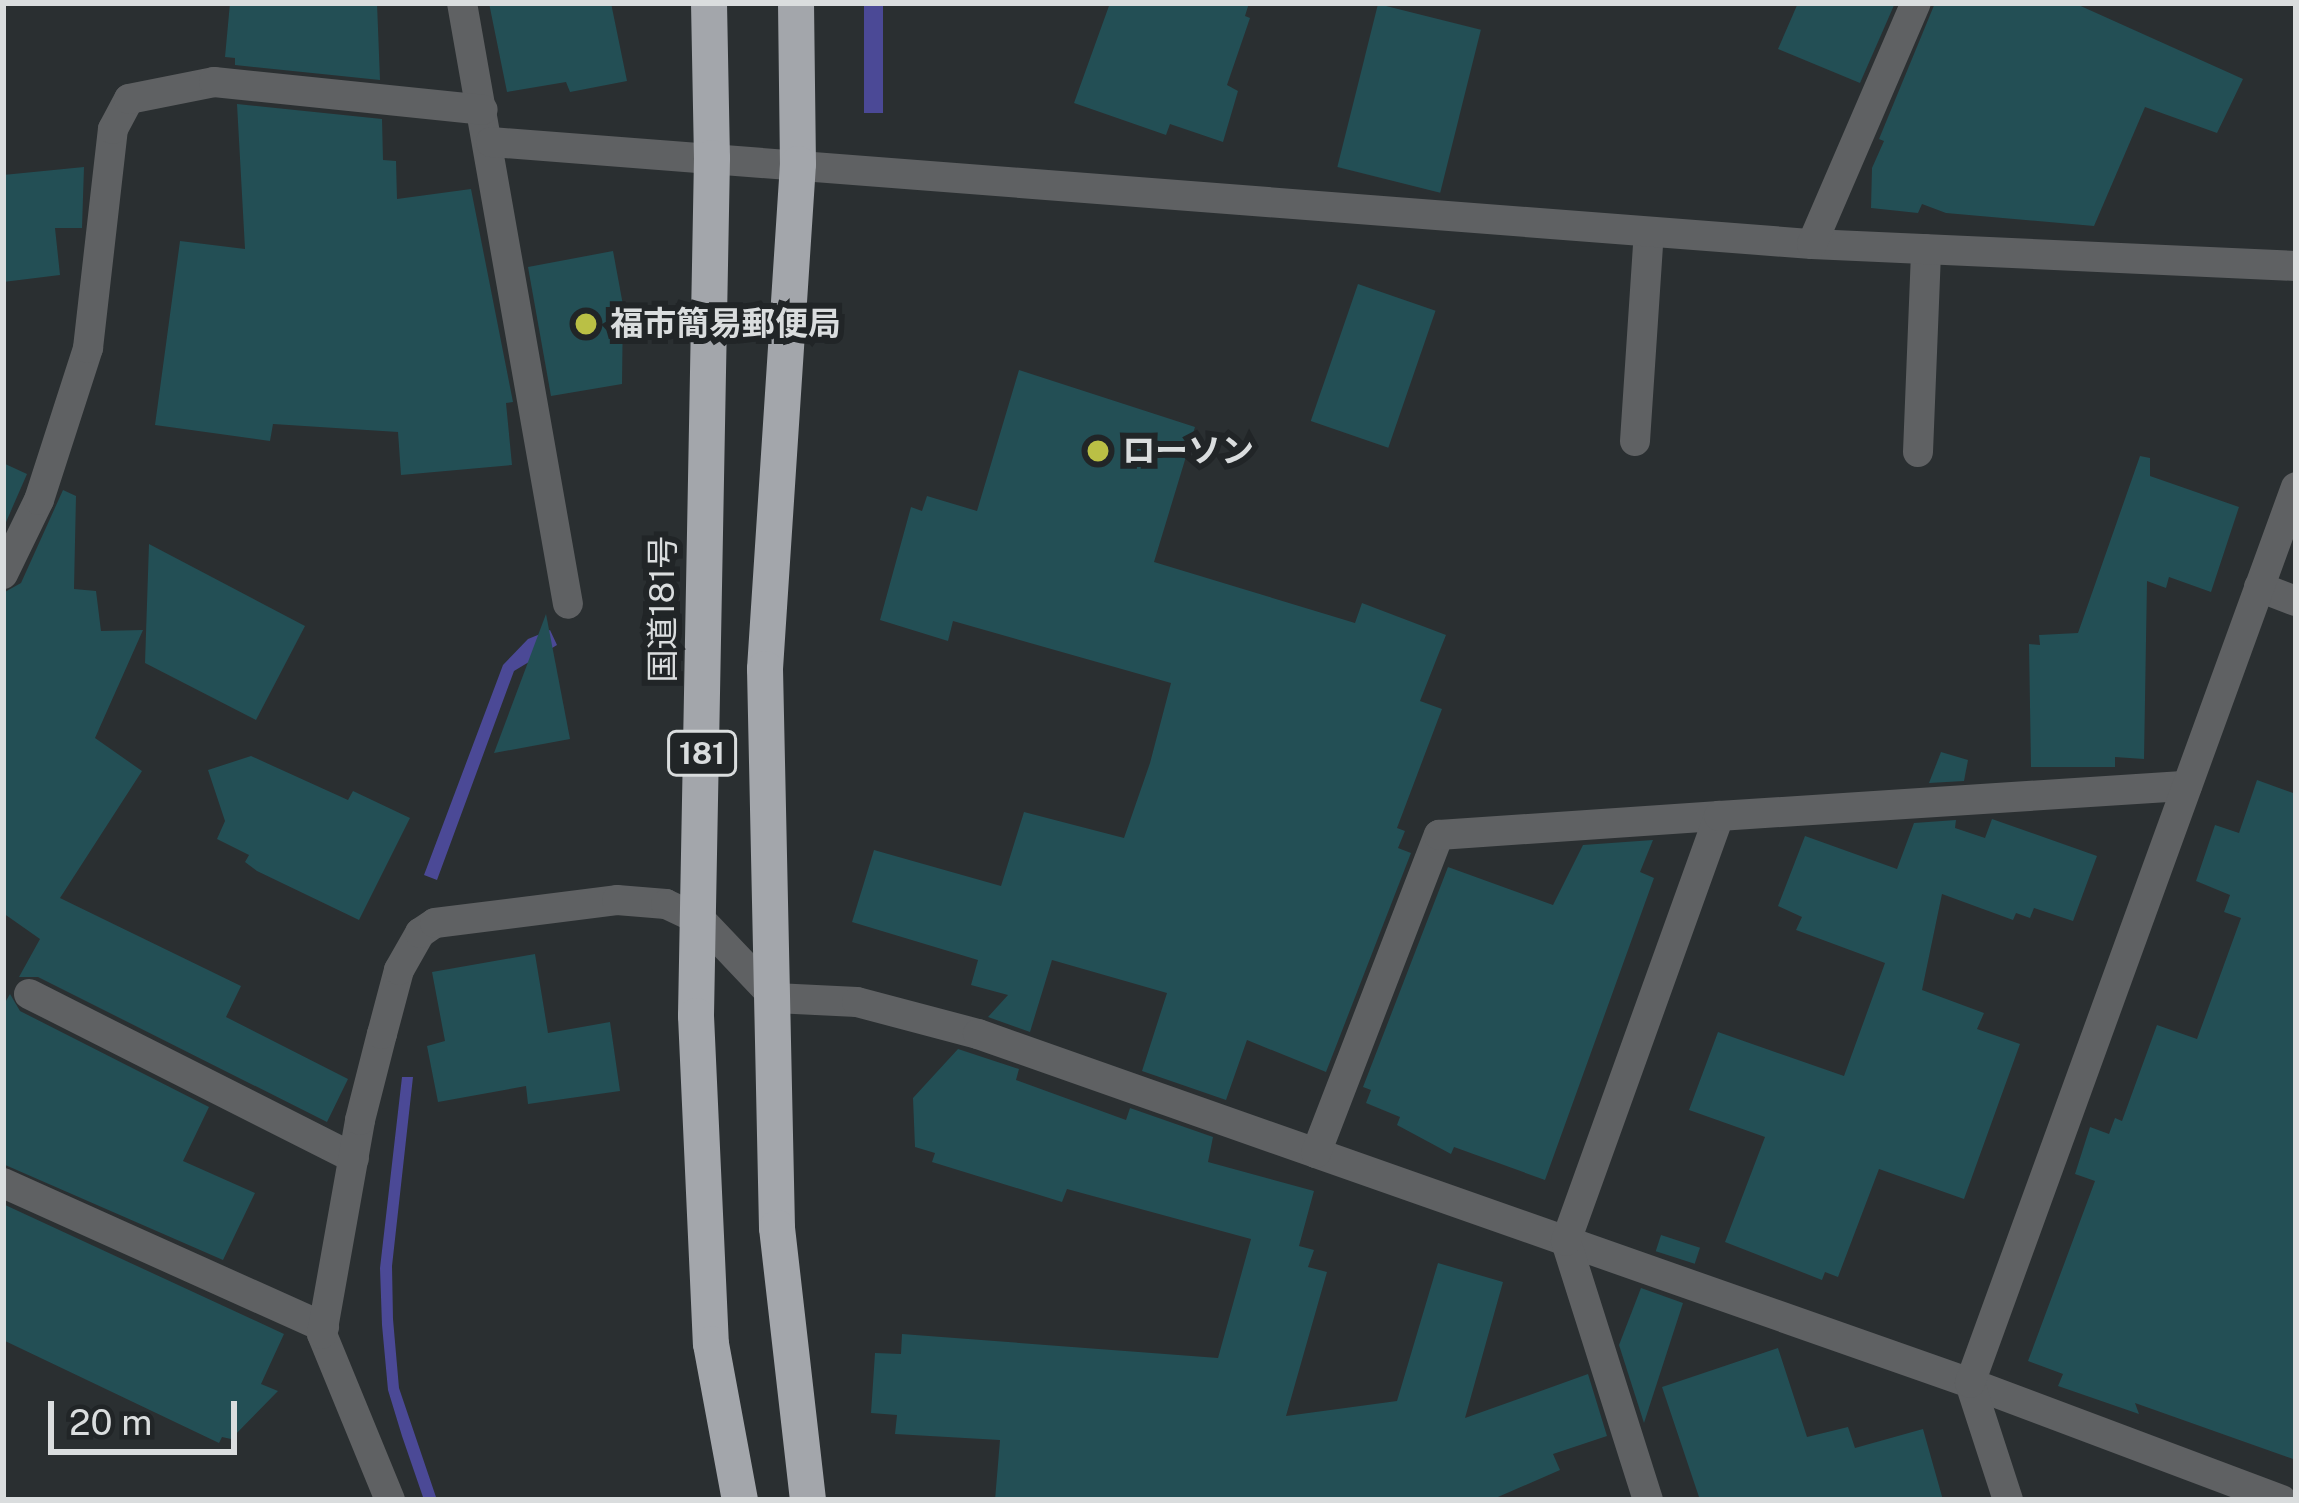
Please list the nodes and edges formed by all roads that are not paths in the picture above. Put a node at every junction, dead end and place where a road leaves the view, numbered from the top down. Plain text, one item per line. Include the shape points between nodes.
1 (462, 3) edge
2 (710, 3) edge
3 (796, 3) edge
4 (1916, 3) edge
5 (483, 110) junction
6 (490, 142) junction
7 (712, 158) junction
8 (798, 164) junction
9 (1649, 232) junction
10 (1812, 244) junction
11 (1926, 249) junction
12 (2296, 266) edge
13 (1635, 441) dead end
14 (1918, 452) dead end
15 (2296, 487) edge
16 (3, 574) edge
17 (2259, 587) junction
18 (2296, 601) edge
19 (568, 604) dead end
20 (2187, 786) junction
21 (1719, 816) junction
22 (701, 920) junction
23 (29, 994) dead end
24 (775, 998) junction
25 (1316, 1153) junction
26 (354, 1158) junction
27 (3, 1183) edge
28 (1567, 1241) junction
29 (324, 1327) junction
30 (1970, 1383) junction
31 (390, 1500) edge
32 (740, 1500) edge
33 (808, 1500) edge
34 (1648, 1500) edge
35 (2008, 1500) edge
36 (2282, 1500) edge

1 - 5 street
2 - 7 highway, 国道181号 / 181
3 - 8 highway, 181
4 - 10 street
5 - 6 street
5 - 16 street via 214,82 129,99 113,129 88,348 39,500
6 - 7 street
6 - 19 street
7 - 8 street
7 - 22 highway, 国道181号 / 181
8 - 9 street
8 - 24 highway, 181 via 765,669
9 - 10 street
9 - 13 street
10 - 11 street
11 - 12 street
11 - 14 street
15 - 17 street
17 - 18 street
17 - 20 street
20 - 21 street
20 - 30 street
21 - 25 street via 1439,836
21 - 28 street
22 - 24 street
22 - 26 street via 666,904 617,901 434,923 399,970
22 - 32 highway, 国道181号 / 181 via 696,1016 711,1344
23 - 26 street
24 - 25 street via 857,1002 978,1034
24 - 33 highway, 181 via 777,1228
25 - 28 street
26 - 29 street
27 - 29 street
28 - 30 street
28 - 34 street
29 - 31 street via 336,1378
30 - 35 street
30 - 36 street

